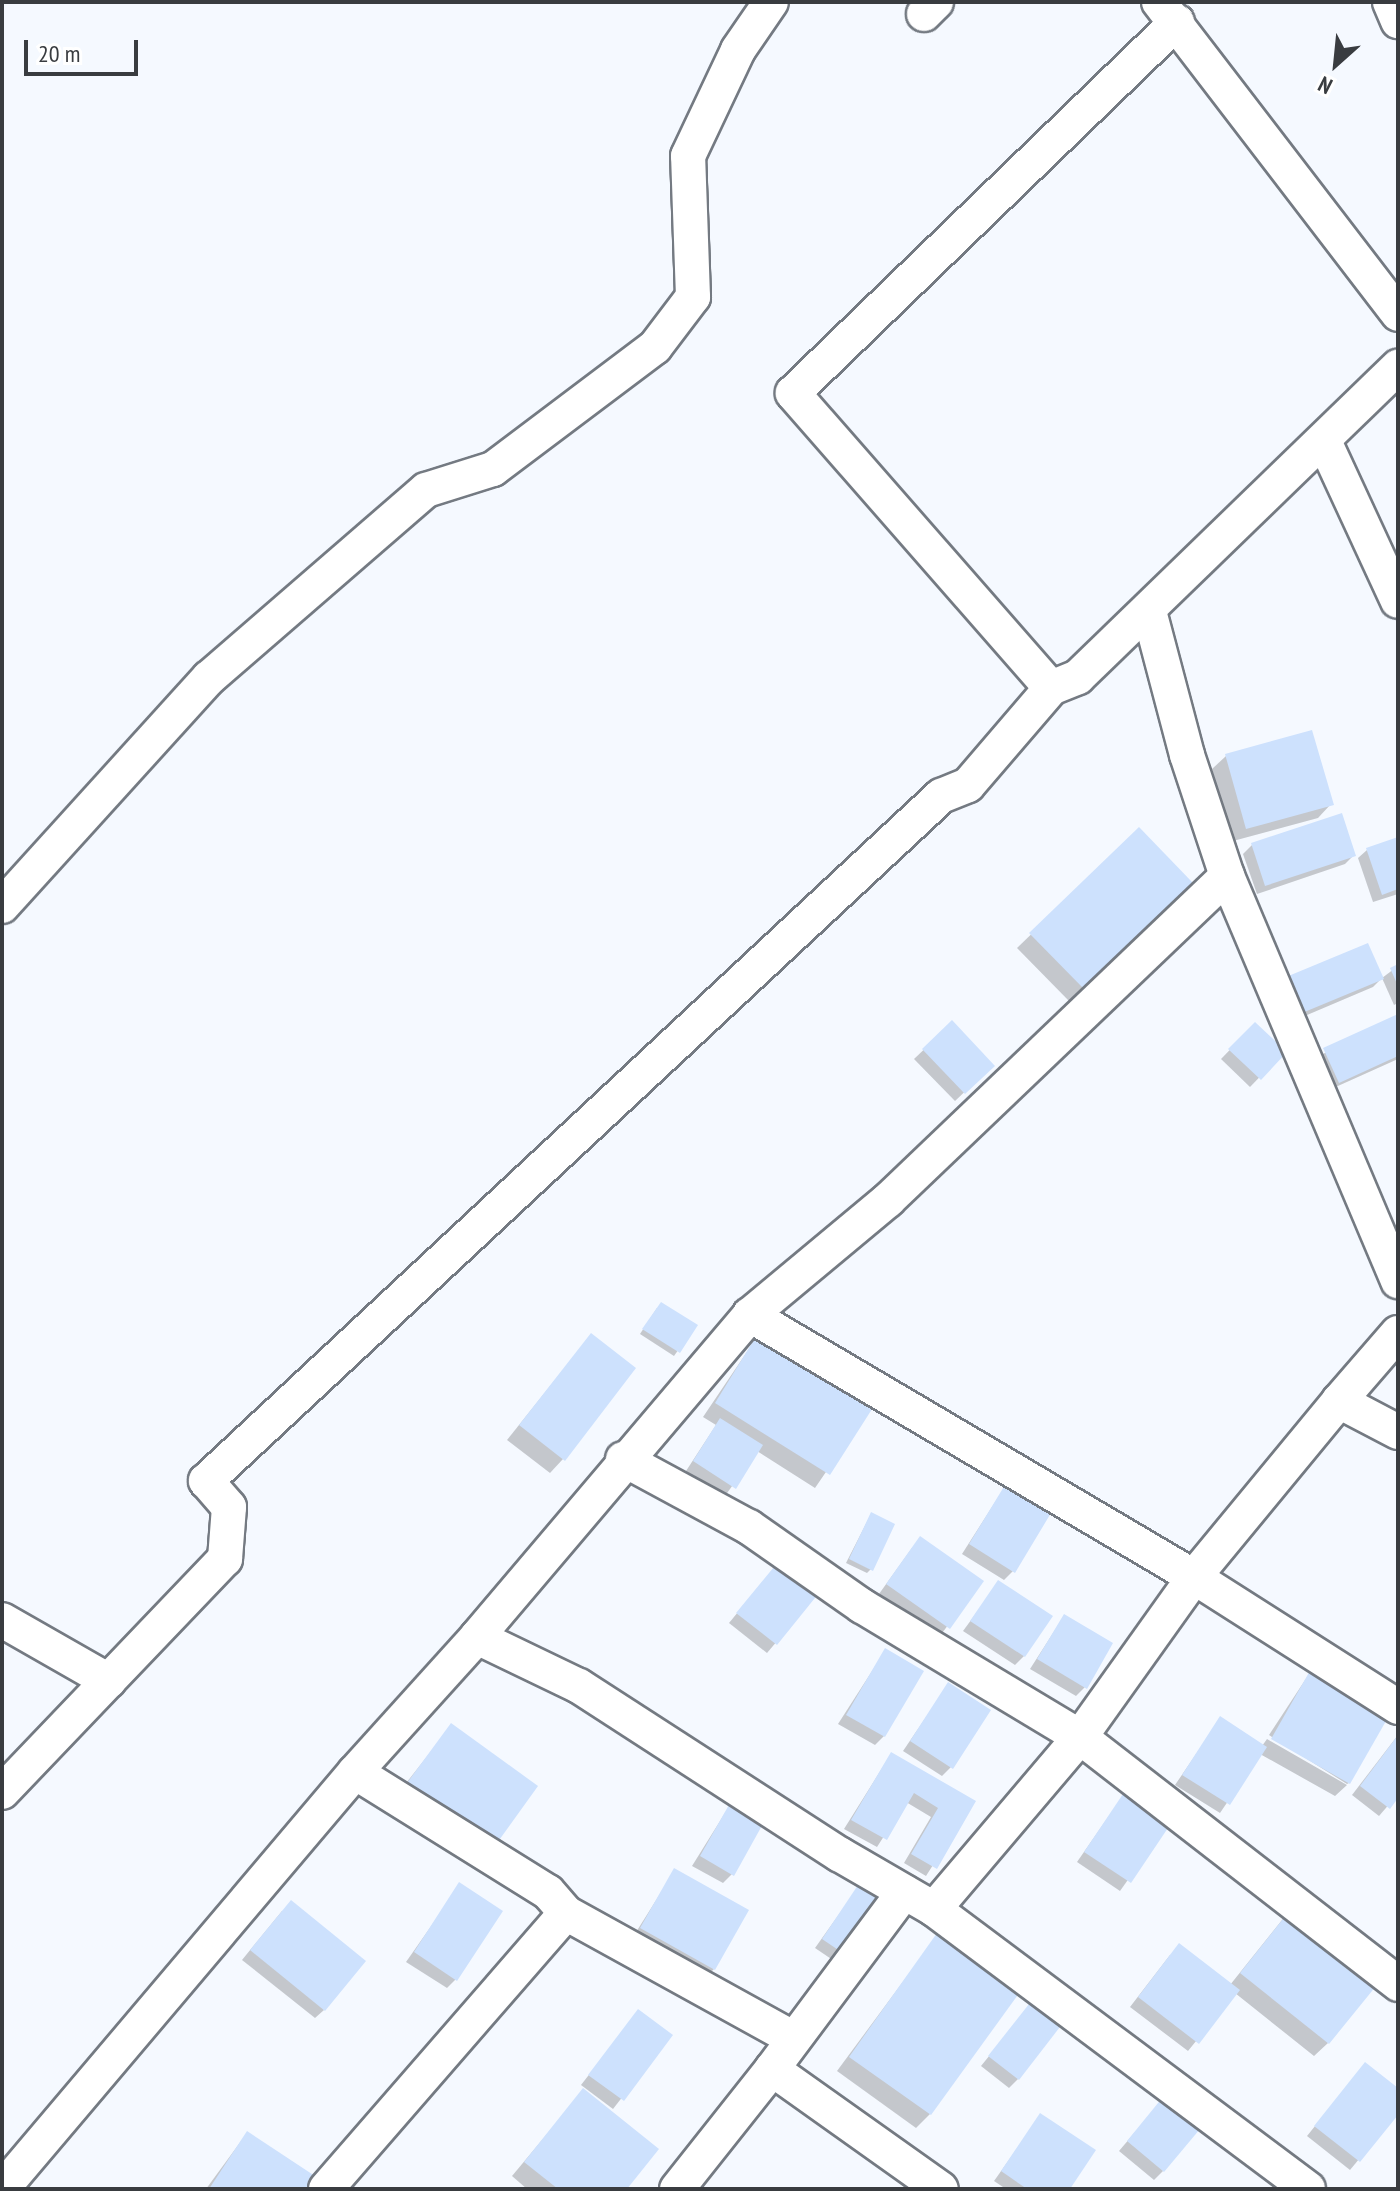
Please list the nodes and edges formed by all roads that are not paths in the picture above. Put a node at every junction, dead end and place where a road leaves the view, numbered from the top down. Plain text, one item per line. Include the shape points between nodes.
1 (771, 2) edge
2 (1390, 2) edge
3 (1168, 12) edge
4 (1398, 21) edge
5 (1398, 314) edge
6 (1398, 367) edge
7 (1324, 441) junction
8 (1398, 601) edge
9 (1149, 611) junction
10 (1051, 688) junction
11 (1227, 876) junction
12 (2, 906) edge
13 (1398, 1281) edge
14 (750, 1315) junction
15 (1398, 1333) edge
16 (1339, 1401) junction
17 (1398, 1432) edge
18 (623, 1459) junction
19 (1194, 1577) junction
20 (2, 1620) edge
21 (477, 1637) junction
22 (109, 1681) junction
23 (1398, 1707) edge
24 (1080, 1737) junction
25 (355, 1772) junction
26 (2, 1792) edge
27 (904, 1892) junction
28 (934, 1909) junction
29 (566, 1913) junction
30 (1398, 1984) edge
31 (794, 2039) junction
32 (772, 2069) junction
33 (2, 2189) edge
34 (326, 2189) edge
35 (677, 2189) edge
36 (941, 2189) edge
37 (1308, 2189) edge

1 - 12 street via 738,50 688,156 693,297 655,347 493,469 426,490 209,678
2 - 4 street
3 - 5 street
3 - 10 street via 793,393
6 - 7 street
7 - 8 street
7 - 9 street
9 - 10 street via 1078,677
9 - 11 street via 1187,755
10 - 22 street via 968,785 941,796 206,1481 229,1507 225,1559
11 - 13 street
11 - 14 street via 888,1200
14 - 18 street
14 - 19 street
15 - 16 street
16 - 17 street
16 - 19 street
18 - 21 street
18 - 24 street via 749,1527 862,1606
19 - 23 street
19 - 24 street
20 - 22 street
21 - 25 street
21 - 27 street via 579,1686
22 - 26 street
24 - 28 street
24 - 30 street
25 - 29 street via 548,1892
25 - 33 street
27 - 28 street
27 - 31 street
28 - 37 street
29 - 31 street
29 - 34 street
31 - 32 street
32 - 35 street
32 - 36 street

